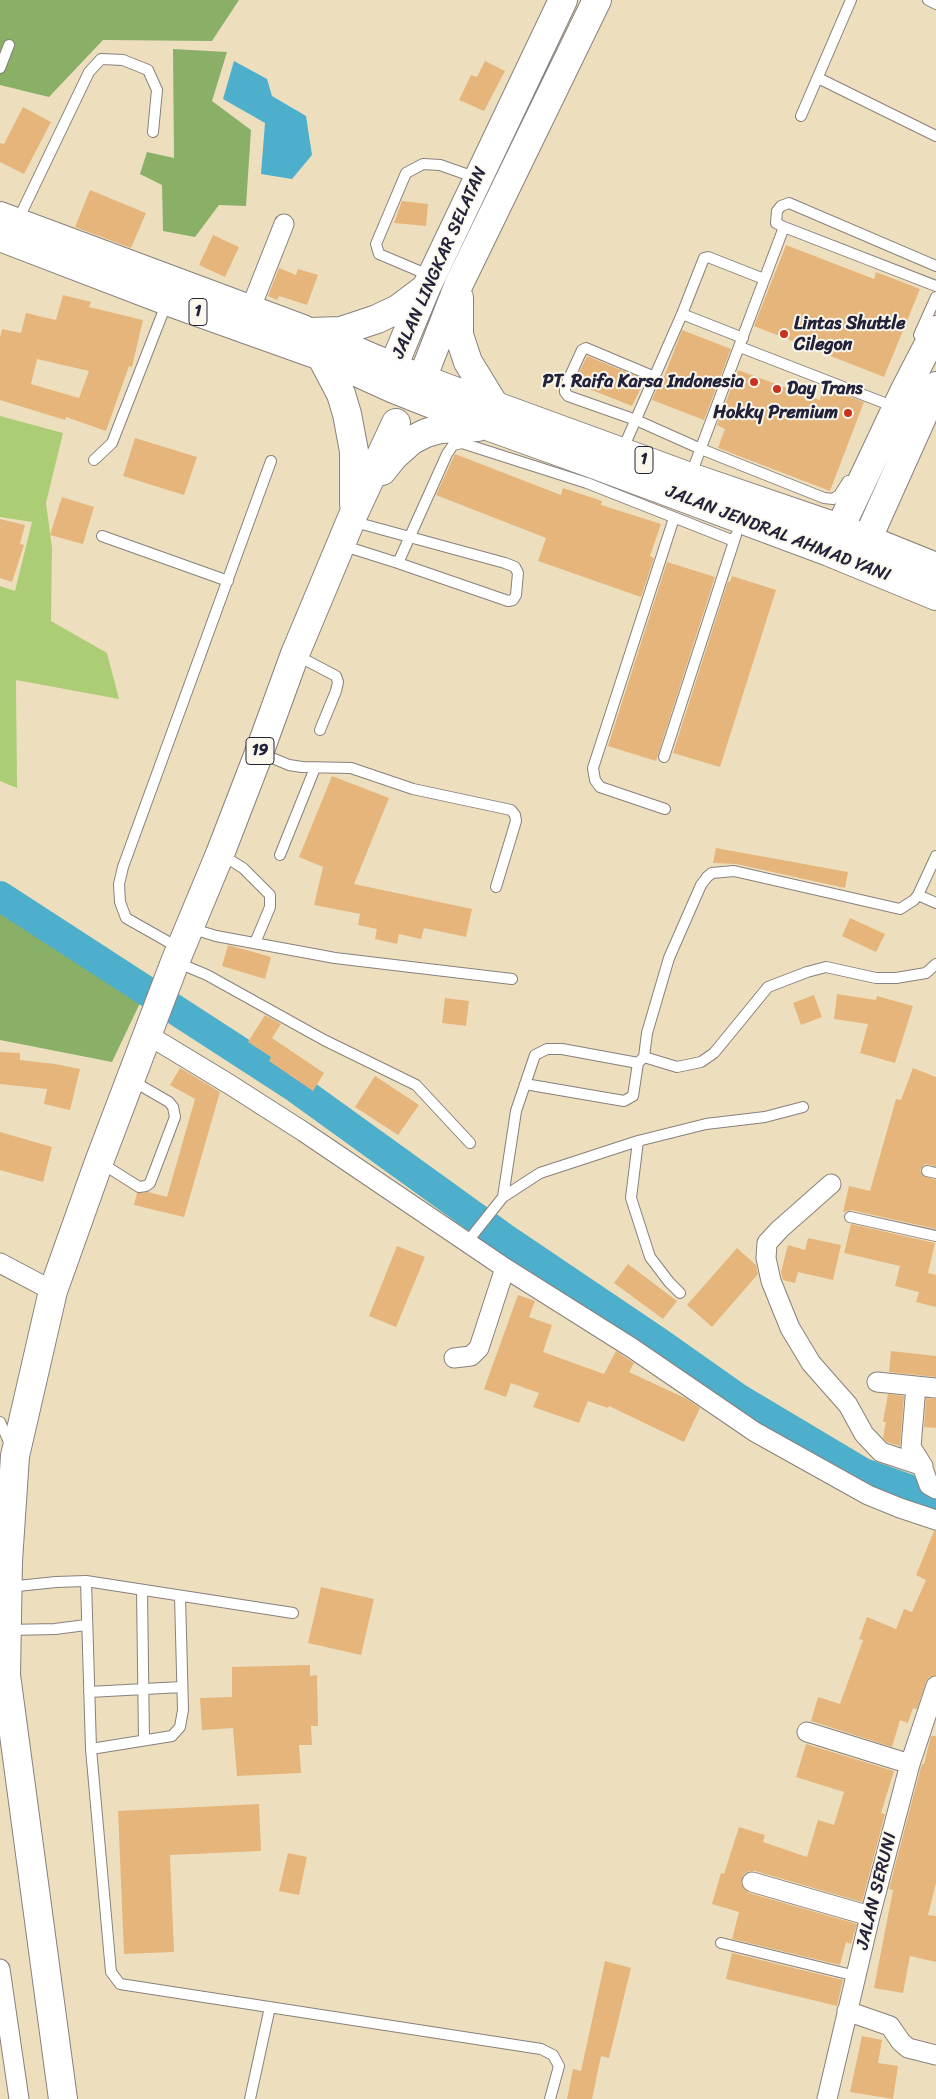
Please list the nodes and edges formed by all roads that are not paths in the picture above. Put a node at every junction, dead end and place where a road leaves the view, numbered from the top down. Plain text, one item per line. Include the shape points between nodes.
1 (563, 0) edge
2 (597, 0) edge
3 (851, 0) edge
4 (928, 0) edge
5 (936, 4) edge
6 (9, 45) dead end
7 (0, 68) edge
8 (818, 78) junction
9 (801, 116) dead end
10 (153, 132) dead end
11 (936, 136) edge
12 (477, 178) junction
13 (284, 224) dead end
14 (5, 225) edge
15 (784, 228) junction
16 (936, 266) edge
17 (764, 279) junction
18 (429, 282) junction
19 (459, 284) junction
20 (936, 286) edge
21 (936, 297) edge
22 (167, 301) junction
23 (250, 310) junction
24 (682, 314) junction
25 (926, 335) edge
26 (742, 343) junction
27 (316, 344) junction
28 (656, 376) junction
29 (394, 378) junction
30 (424, 391) junction
31 (912, 397) edge
32 (492, 417) junction
33 (636, 420) junction
34 (396, 423) junction
35 (546, 436) junction
36 (701, 449) junction
37 (621, 452) junction
38 (94, 460) dead end
39 (271, 461) dead end
40 (852, 473) dead end
41 (690, 477) junction
42 (674, 518) junction
43 (350, 521) junction
44 (738, 531) junction
45 (102, 536) dead end
46 (409, 536) junction
47 (867, 538) junction
48 (834, 540) junction
49 (398, 563) junction
50 (856, 563) junction
51 (936, 567) edge
52 (228, 581) junction
53 (936, 596) edge
54 (295, 654) junction
55 (320, 730) dead end
56 (259, 753) junction
57 (664, 757) dead end
58 (315, 768) junction
59 (665, 809) dead end
60 (220, 854) junction
61 (280, 855) dead end
62 (936, 856) edge
63 (496, 887) dead end
64 (918, 895) junction
65 (936, 903) edge
66 (255, 943) junction
67 (181, 946) junction
68 (936, 964) edge
69 (512, 979) dead end
70 (149, 1032) junction
71 (641, 1060) junction
72 (130, 1080) junction
73 (525, 1084) junction
74 (803, 1107) dead end
75 (638, 1142) junction
76 (470, 1143) dead end
77 (99, 1162) junction
78 (830, 1184) dead end
79 (503, 1197) junction
80 (850, 1217) dead end
81 (472, 1235) junction
82 (936, 1236) edge
83 (0, 1263) edge
84 (505, 1268) junction
85 (53, 1291) junction
86 (680, 1293) dead end
87 (454, 1358) dead end
88 (876, 1382) dead end
89 (916, 1386) junction
90 (936, 1388) edge
91 (0, 1422) edge
92 (15, 1456) junction
93 (922, 1466) junction
94 (6, 1487) edge
95 (936, 1490) edge
96 (936, 1520) edge
97 (5, 1574) edge
98 (86, 1581) junction
99 (142, 1590) junction
100 (180, 1596) junction
101 (293, 1613) dead end
102 (86, 1625) junction
103 (7, 1630) junction
104 (936, 1686) edge
105 (182, 1687) junction
106 (143, 1688) junction
107 (88, 1692) junction
108 (807, 1732) dead end
109 (144, 1740) junction
110 (91, 1749) junction
111 (910, 1764) junction
112 (752, 1882) dead end
113 (870, 1916) junction
114 (721, 1943) dead end
115 (0, 1969) edge
116 (856, 1976) junction
117 (270, 2007) junction
118 (3, 2011) edge
119 (847, 2011) junction
120 (936, 2055) edge
121 (19, 2099) edge
122 (63, 2099) edge
123 (250, 2099) edge
124 (550, 2099) edge
125 (827, 2099) edge

1 - 12 main road, JALAN LINGKAR SELATAN
2 - 19 main road, JALAN LINGKAR SELATAN
3 - 8 lane
4 - 5 lane
6 - 7 lane
8 - 9 lane
8 - 11 lane
10 - 14 lane via 157,90 148,70 123,60 101,59 89,72
12 - 18 main road, JALAN LINGKAR SELATAN
12 - 18 lane via 440,165 424,164 406,173 376,244 379,254
13 - 23 street
14 - 22 main road, 1
14 - 23 main road, 1
15 - 16 lane via 776,223 777,212 781,206 789,204
15 - 17 lane
15 - 20 lane
17 - 24 lane via 704,258
17 - 26 lane
18 - 27 main road, 1 via 398,309
18 - 29 main road, JALAN LINGKAR SELATAN
19 - 30 main road, JALAN LINGKAR SELATAN
19 - 32 main road via 459,335
21 - 25 lane
22 - 27 main road, 1
22 - 38 lane via 112,443
23 - 27 main road, 1
24 - 26 lane
24 - 28 lane
25 - 31 main road
26 - 31 lane
26 - 36 lane
27 - 29 main road, 1
27 - 43 main road, 19 via 341,394 347,414 354,451
28 - 33 lane
28 - 33 lane via 586,348 582,350 564,387 568,396
29 - 30 main road, JALAN JENDRAL AHMAD YANI / 1
29 - 34 main road, JALAN LINGKAR SELATAN via 391,411
30 - 32 main road, JALAN JENDRAL AHMAD YANI / 1
30 - 34 main road, JALAN LINGKAR SELATAN via 403,422
31 - 47 main road
31 - 48 main road
32 - 35 main road, JALAN JENDRAL AHMAD YANI / 1
32 - 43 main road, 19 via 470,426 426,432 412,440 394,456
33 - 36 lane
33 - 37 lane
34 - 43 main road, 19
35 - 37 main road, JALAN JENDRAL AHMAD YANI / 1
35 - 44 main road, JALAN JENDRAL AHMAD YANI / 1
36 - 40 lane via 824,498 833,499 839,495
36 - 41 lane
37 - 41 main road, JALAN JENDRAL AHMAD YANI / 1
39 - 52 lane
41 - 48 main road, JALAN JENDRAL AHMAD YANI / 1
42 - 44 lane
42 - 46 lane via 587,483 462,443 453,445 447,454
42 - 59 lane via 593,768 600,787
43 - 46 lane
43 - 49 lane
43 - 54 main road, 19
44 - 48 main road, JALAN JENDRAL AHMAD YANI / 1
44 - 57 lane
45 - 52 lane
46 - 49 lane
46 - 49 lane via 515,568 518,573 516,595 508,601
47 - 48 main road, JALAN JENDRAL AHMAD YANI / 1
47 - 50 main road
47 - 51 main road, JALAN JENDRAL AHMAD YANI / 1
48 - 50 main road, JALAN JENDRAL AHMAD YANI / 1
50 - 53 main road, JALAN JENDRAL AHMAD YANI / 1
52 - 67 lane via 119,884 120,902 126,918
54 - 55 lane via 336,676 338,682
54 - 56 main road, 19
56 - 58 lane via 289,764
56 - 60 main road, 19
58 - 61 lane
58 - 63 lane via 351,768 413,789 511,810 516,821
60 - 66 lane via 243,868 270,895 270,907
60 - 67 main road, 19
62 - 64 lane
64 - 65 lane
64 - 71 lane via 900,909 734,870 712,873 702,881 669,958
66 - 67 lane via 216,936
66 - 69 lane via 335,958
67 - 70 main road, 19
67 - 76 lane via 207,975 324,1040 416,1085
68 - 71 lane via 926,973 896,978 876,978 826,967 807,972 768,987 714,1053 701,1062 677,1067
70 - 72 main road, 19
70 - 81 street
71 - 73 lane via 547,1049 535,1055
71 - 73 lane via 633,1096 624,1101
72 - 77 main road, 19
72 - 77 lane via 169,1102 174,1107 175,1117 150,1183 146,1186 139,1187
73 - 79 lane via 516,1111
74 - 75 lane via 706,1124
75 - 79 lane via 540,1173
75 - 86 lane via 634,1206 650,1257
77 - 85 main road, 19
78 - 93 street via 767,1243 766,1258 771,1281 790,1328 811,1363 848,1405 864,1434 881,1452
79 - 81 lane
80 - 82 lane
81 - 84 street
83 - 85 street
84 - 87 street via 479,1348 471,1356
84 - 96 street via 632,1348 755,1432 868,1495
85 - 92 main road, 19
88 - 89 street
89 - 90 street
89 - 93 street via 910,1447
91 - 92 lane
92 - 94 main road, 19
93 - 95 street via 928,1485
94 - 97 main road, 19
97 - 98 lane via 56,1582
97 - 103 main road, 19
98 - 99 lane
98 - 102 lane
99 - 100 lane
99 - 106 lane
100 - 101 lane
100 - 105 lane
102 - 103 lane
102 - 107 lane
103 - 122 main road, 19 via 6,1675
104 - 111 street, JALAN SERUNI
105 - 106 lane
105 - 109 lane via 180,1727 172,1736
106 - 107 lane
106 - 109 lane
107 - 110 lane
108 - 111 street
109 - 110 lane
110 - 117 lane via 111,1972 120,1984
111 - 113 street, JALAN SERUNI
112 - 113 street
113 - 116 street, JALAN SERUNI
114 - 116 lane
115 - 118 street
116 - 119 street, JALAN SERUNI
117 - 123 lane
117 - 124 lane via 541,2049 553,2055 559,2066
118 - 121 street
119 - 120 street via 890,2026 908,2048
119 - 125 street, JALAN SERUNI

